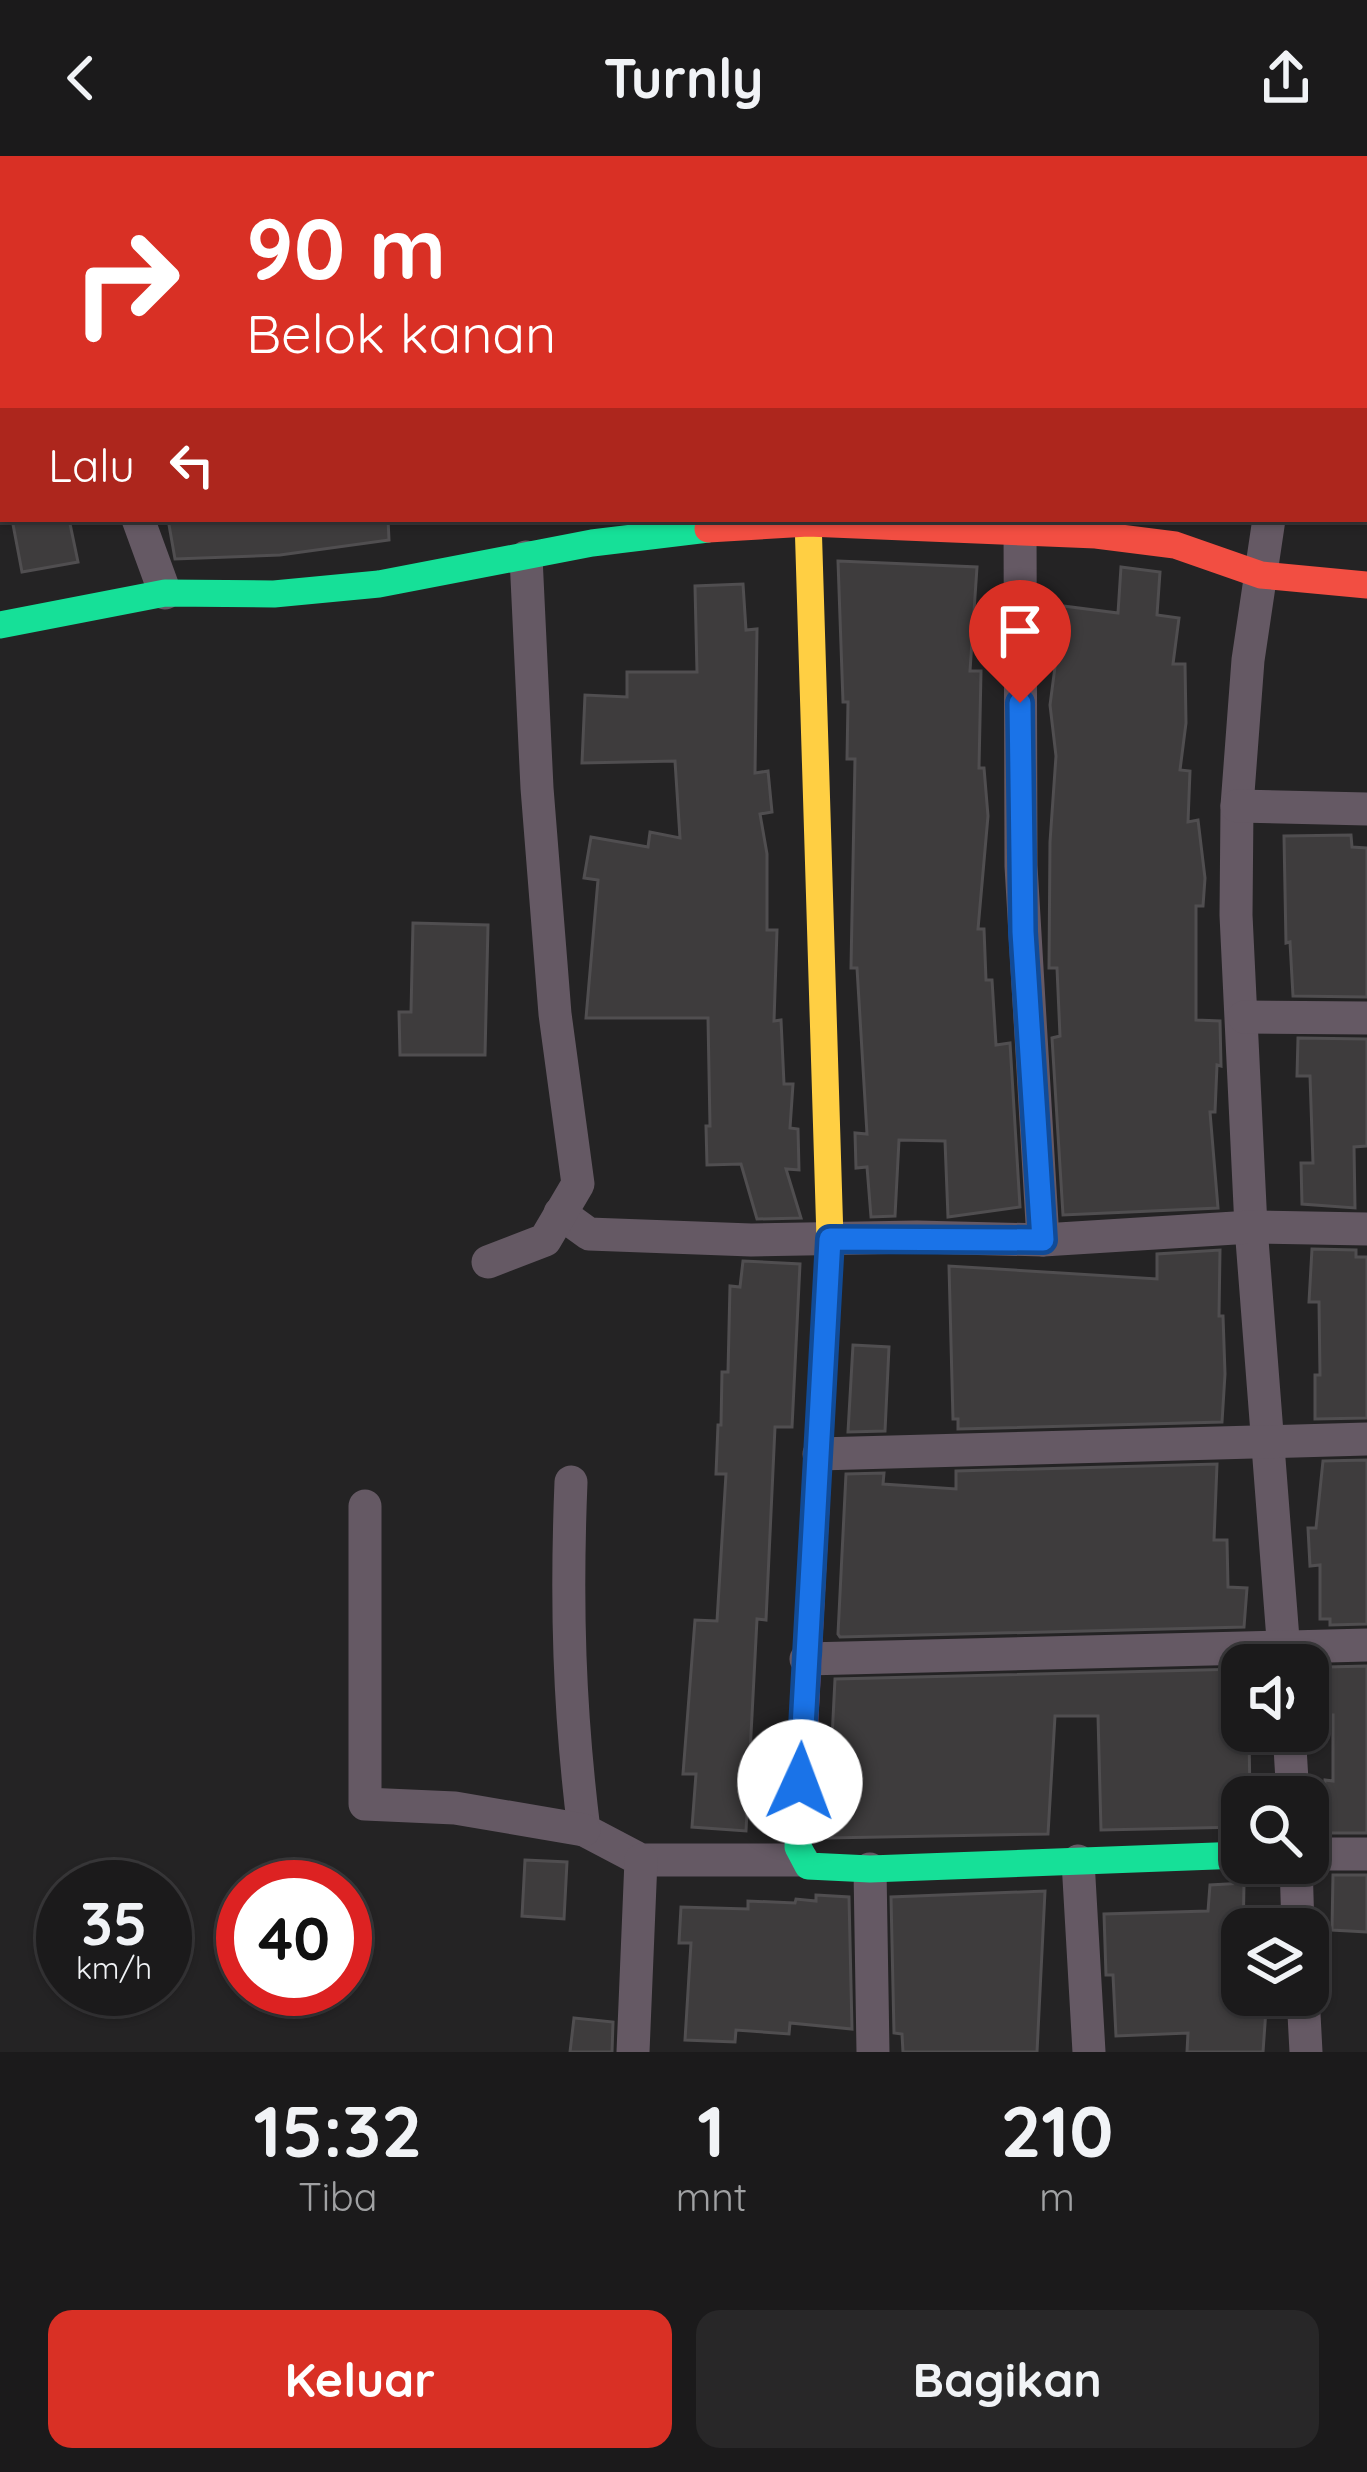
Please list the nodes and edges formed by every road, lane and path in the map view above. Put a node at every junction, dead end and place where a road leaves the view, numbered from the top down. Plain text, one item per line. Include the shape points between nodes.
1 (139, 522) edge
2 (794, 522) edge
3 (808, 522) edge
4 (879, 522) edge
5 (1269, 522) edge
6 (1020, 524) edge
7 (526, 557) junction
8 (1262, 575) junction
9 (1367, 585) edge
10 (165, 593) junction
11 (0, 625) edge
12 (1237, 806) junction
13 (1367, 809) edge
14 (1244, 1017) junction
15 (1367, 1018) edge
16 (560, 1214) junction
17 (1251, 1227) junction
18 (1367, 1228) edge
19 (830, 1239) junction
20 (1043, 1240) junction
21 (488, 1262) dead end
22 (1367, 1439) edge
23 (1266, 1441) junction
24 (819, 1454) junction
25 (572, 1482) dead end
26 (364, 1506) dead end
27 (1283, 1644) edge
28 (1367, 1645) edge
29 (1329, 1650) edge
30 (1221, 1657) edge
31 (806, 1659) junction
32 (584, 1830) junction
33 (1329, 1854) edge
34 (1367, 1854) edge
35 (1221, 1857) edge
36 (641, 1860) junction
37 (802, 1860) junction
38 (1078, 1861) junction
39 (870, 1869) junction
40 (1304, 2016) edge
41 (633, 2052) edge
42 (873, 2052) edge
43 (1089, 2052) edge
44 (1306, 2052) edge

1 - 10 street
2 - 7 street
3 - 19 street
4 - 6 street
5 - 8 street
6 - 8 street via 1175,545
6 - 20 street via 1021,866
7 - 10 street via 379,584
7 - 16 street via 548,924 578,1184
8 - 9 street
8 - 12 street
10 - 11 street
12 - 13 street
12 - 14 street
14 - 15 street
14 - 17 street
16 - 19 street via 589,1234
16 - 21 street via 545,1240
17 - 18 street
17 - 20 street
17 - 23 street
19 - 20 street
19 - 24 street
22 - 23 street
23 - 24 street
23 - 27 street
24 - 31 street
25 - 32 street via 568,1658
26 - 32 street via 365,1804 455,1808
28 - 29 street
30 - 31 street
31 - 37 street
32 - 36 street
33 - 34 street
35 - 38 street
36 - 37 street
36 - 41 street
37 - 39 street
38 - 39 street
38 - 43 street
39 - 42 street
40 - 44 street

